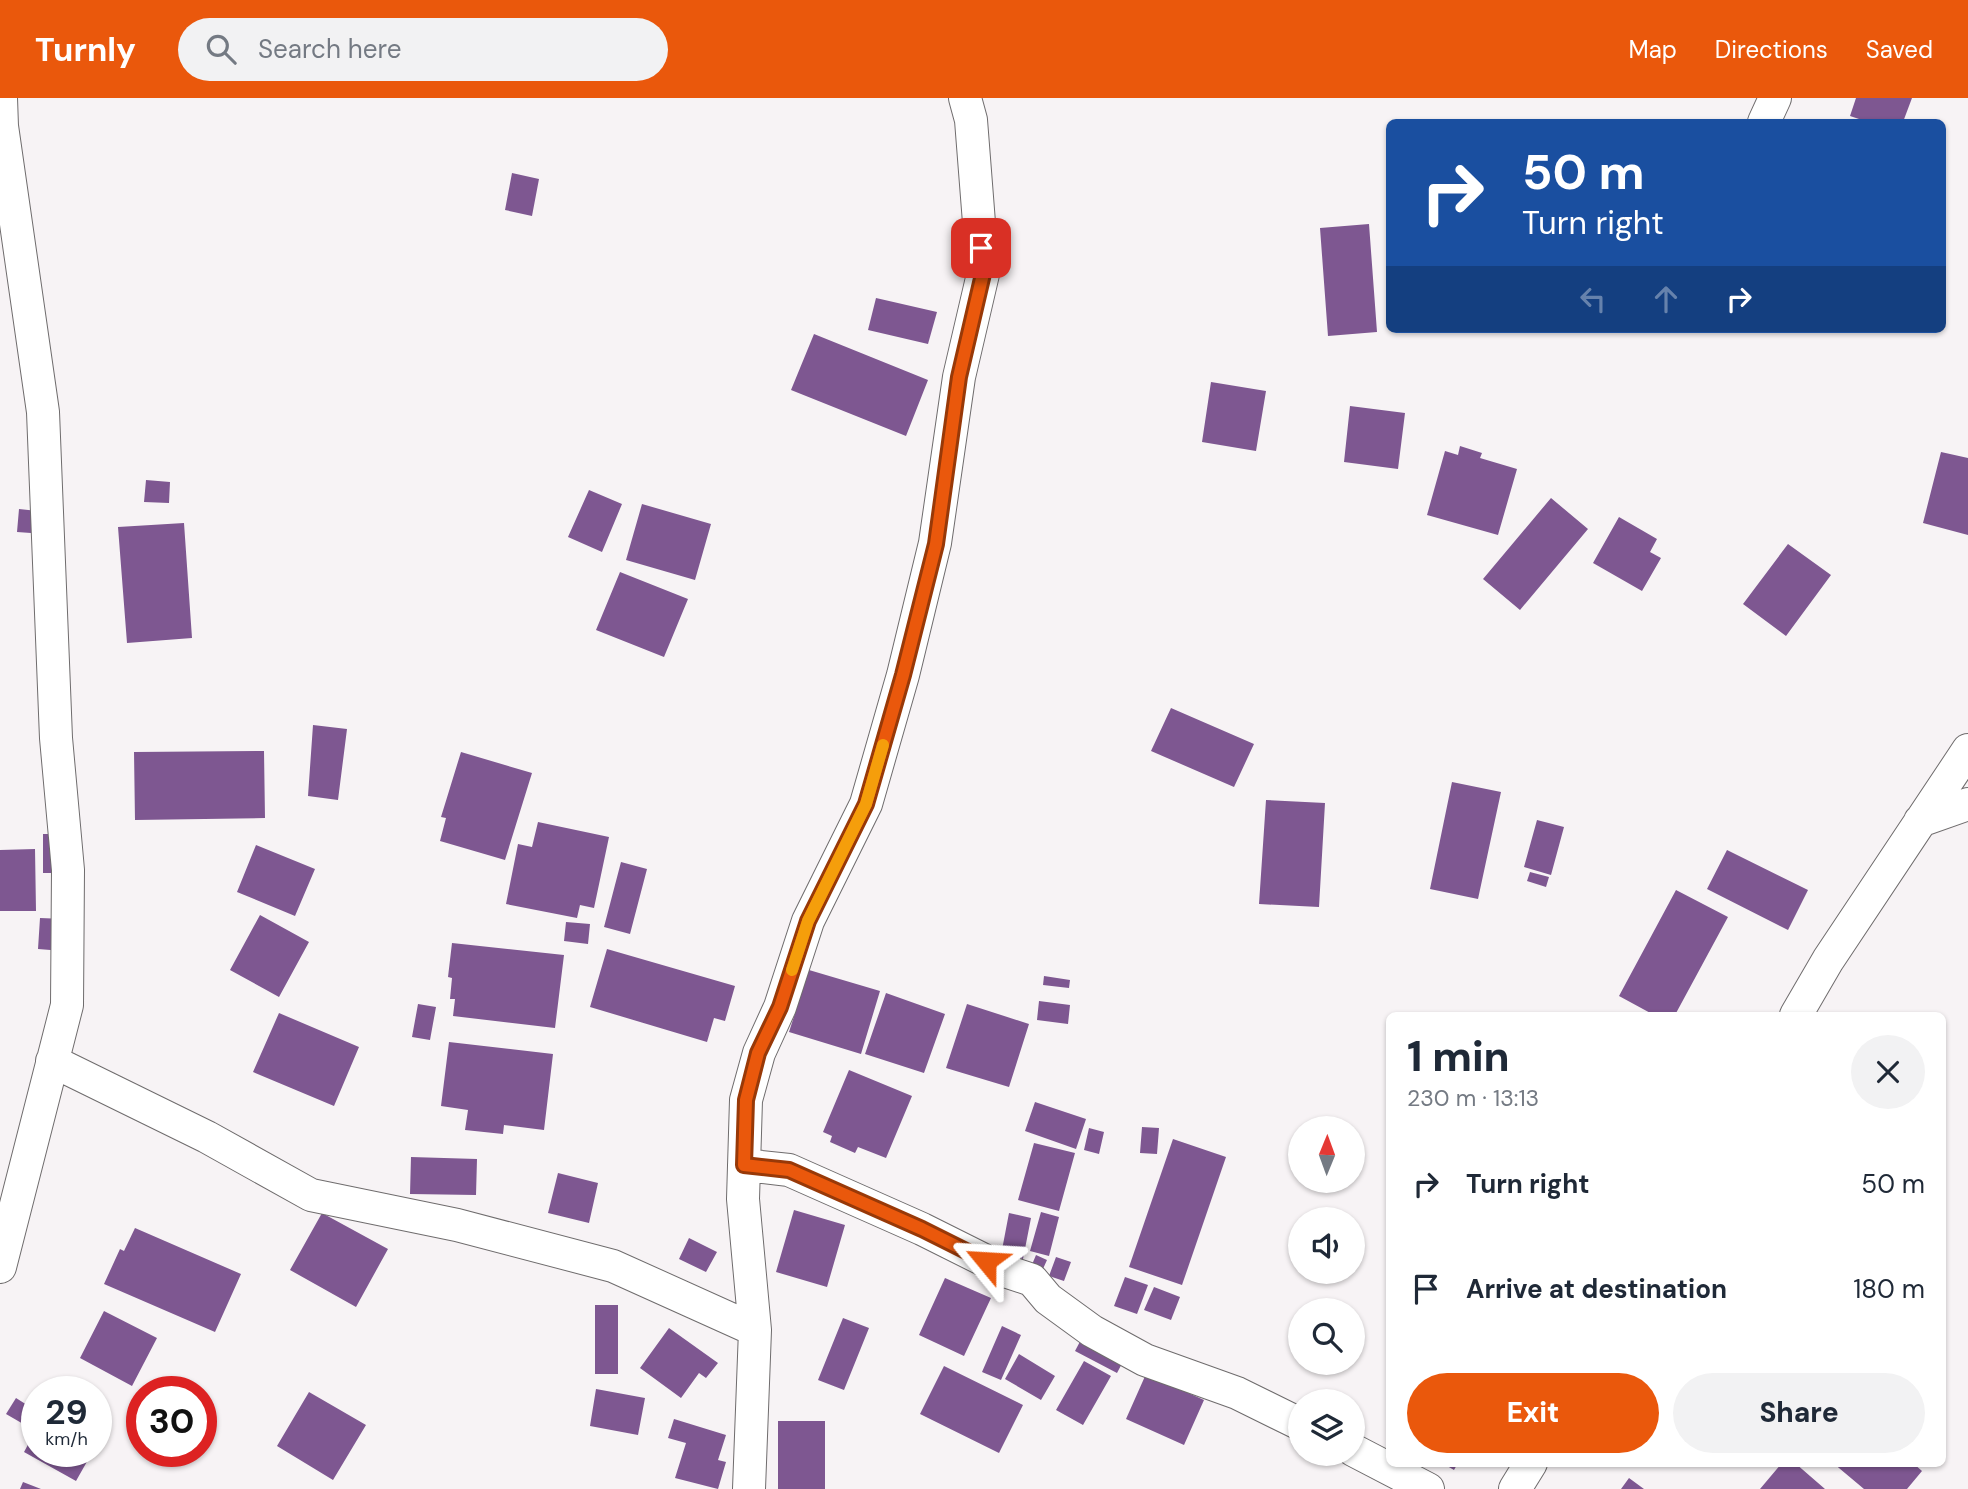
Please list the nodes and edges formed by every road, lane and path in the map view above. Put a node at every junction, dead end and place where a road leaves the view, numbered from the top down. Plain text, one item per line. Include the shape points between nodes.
1 (1, 98) edge
2 (965, 98) edge
3 (1776, 98) edge
4 (1766, 119) edge
5 (1963, 757) edge
6 (1968, 794) edge
7 (1968, 804) edge
8 (1920, 821) junction
9 (1798, 1012) edge
10 (52, 1061) junction
11 (744, 1165) junction
12 (0, 1267) edge
13 (755, 1330) junction
14 (1288, 1418) edge
15 (1365, 1456) edge
16 (1529, 1467) edge
17 (749, 1489) edge
18 (1428, 1489) edge
19 (1515, 1489) edge

1 - 10 street via 43,412 56,738 68,870 67,1005
2 - 11 street via 971,120 983,274 959,377 936,544 866,804 808,921 780,1007 758,1053 746,1100
3 - 4 street
5 - 6 street
5 - 8 street
7 - 8 street
8 - 9 street
10 - 12 street
10 - 13 street via 207,1137 311,1195 457,1225 613,1266
11 - 13 street
11 - 14 street via 789,1170 1032,1280 1048,1299 1091,1331
13 - 17 street
15 - 18 street
16 - 19 street

